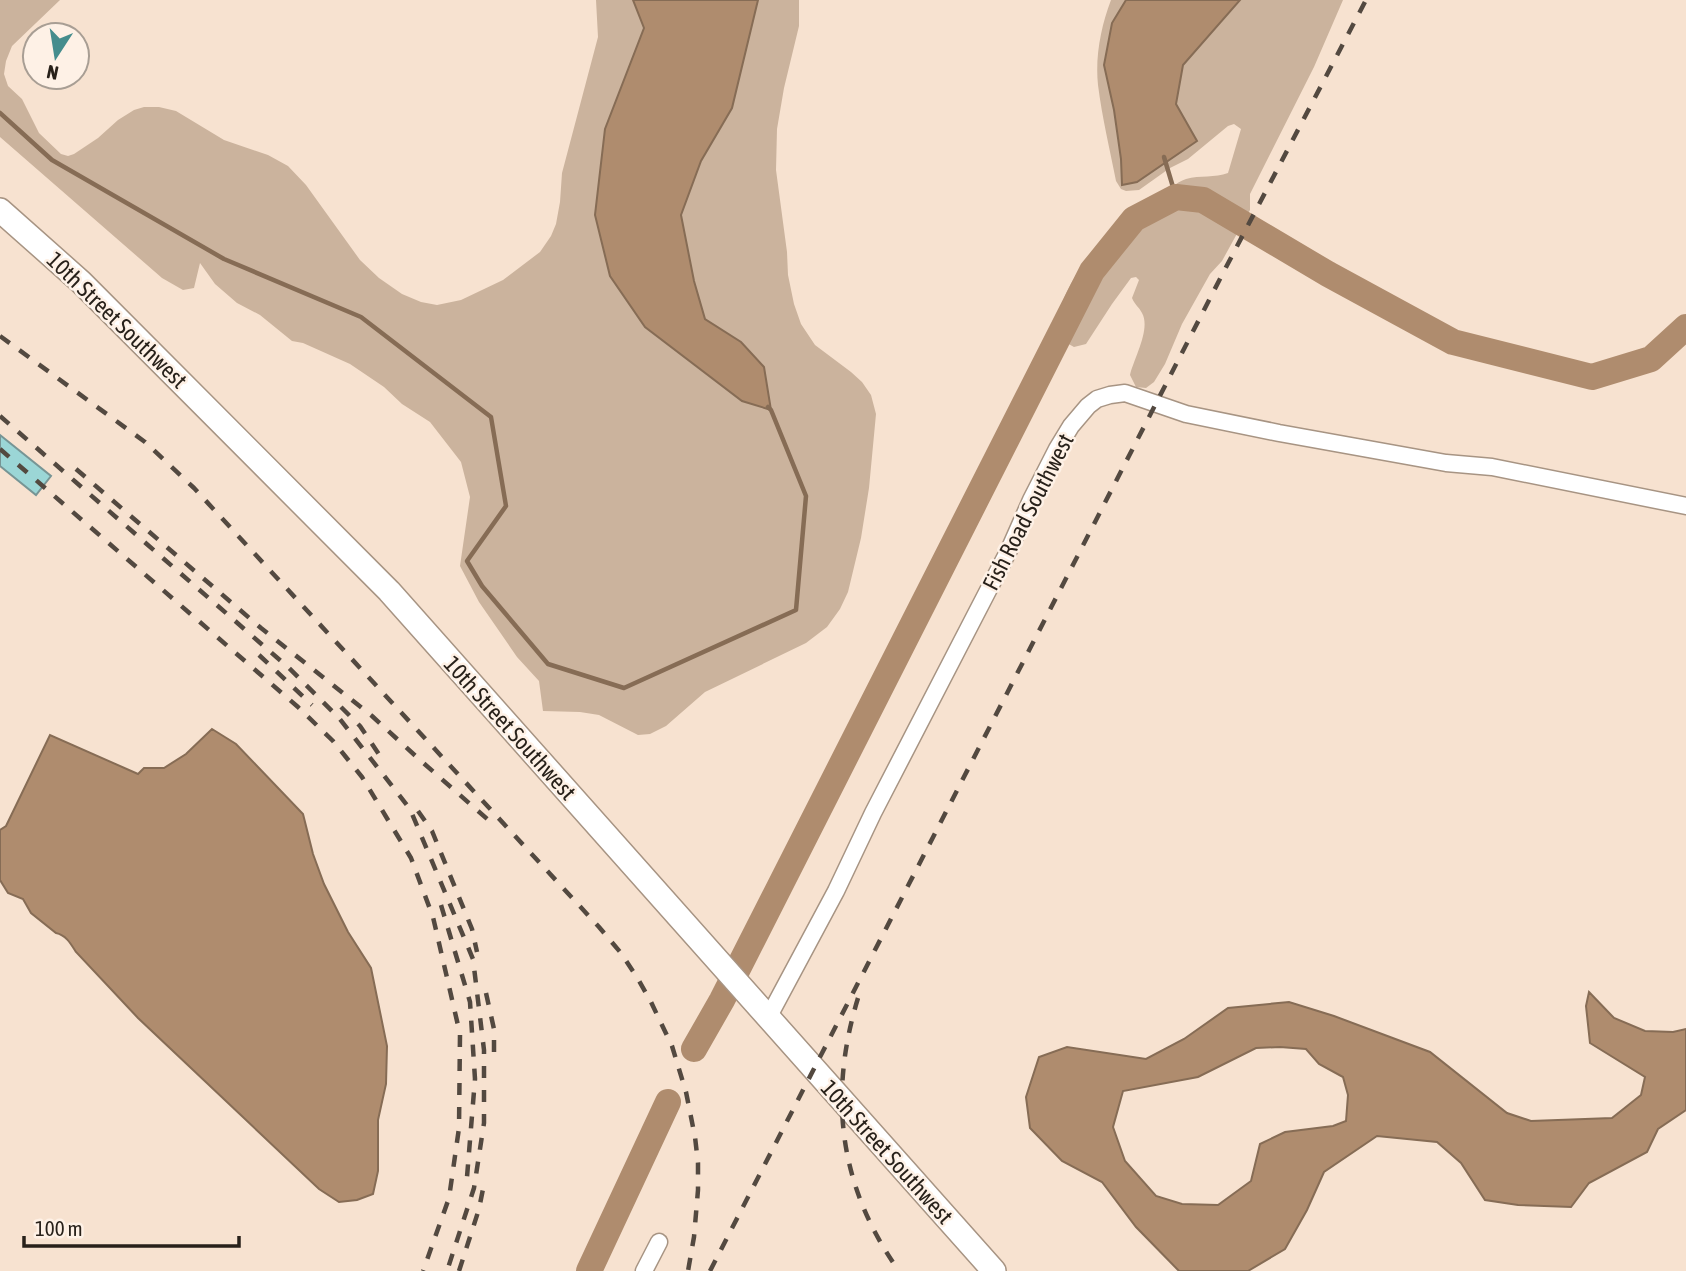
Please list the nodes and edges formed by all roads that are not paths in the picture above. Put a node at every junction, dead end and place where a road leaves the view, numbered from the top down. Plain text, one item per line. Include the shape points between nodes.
1 (0, 210) edge
2 (1686, 506) edge
3 (768, 1018) junction
4 (659, 1242) dead end
5 (644, 1271) edge
6 (994, 1271) edge

1 - 3 main road, 10th Street Southwest via 81,282 388,591
2 - 3 street, Fish Road Southwest via 1492,467 1279,433 1186,414 1125,393 1097,399 1057,449
3 - 6 main road, 10th Street Southwest
4 - 5 street

